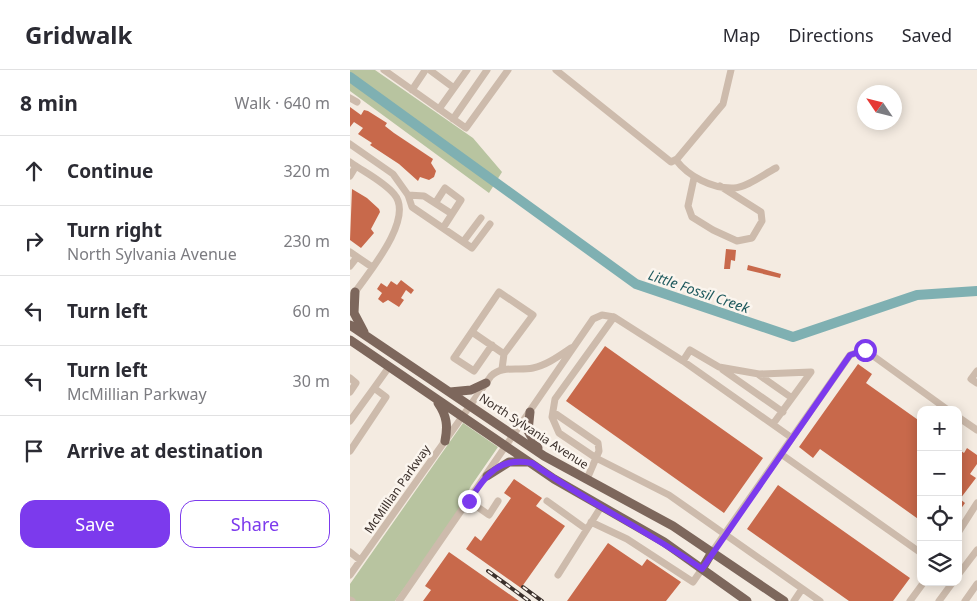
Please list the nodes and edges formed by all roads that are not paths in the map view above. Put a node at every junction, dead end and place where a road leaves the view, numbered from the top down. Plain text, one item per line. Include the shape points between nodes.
1 (384, 70) edge
2 (467, 70) edge
3 (487, 70) edge
4 (508, 70) edge
5 (556, 70) edge
6 (731, 70) edge
7 (427, 71) edge
8 (454, 88) junction
9 (412, 90) junction
10 (350, 98) edge
11 (357, 102) dead end
12 (439, 109) junction
13 (453, 119) junction
14 (350, 144) edge
15 (676, 160) junction
16 (353, 164) edge
17 (776, 168) dead end
18 (393, 174) junction
19 (350, 176) edge
20 (694, 178) junction
21 (382, 184) junction
22 (720, 186) junction
23 (408, 195) junction
24 (436, 202) junction
25 (412, 207) junction
26 (400, 211) junction
27 (452, 214) junction
28 (481, 218) dead end
29 (490, 224) dead end
30 (443, 228) junction
31 (463, 242) junction
32 (350, 252) edge
33 (357, 257) junction
34 (350, 266) edge
35 (372, 267) junction
36 (352, 296) edge
37 (614, 317) junction
38 (350, 325) edge
39 (472, 332) junction
40 (369, 338) junction
41 (351, 341) edge
42 (492, 345) junction
43 (576, 345) junction
44 (504, 354) junction
45 (683, 361) junction
46 (389, 367) junction
47 (719, 367) junction
48 (502, 369) junction
49 (977, 370) edge
50 (759, 374) junction
51 (350, 378) edge
52 (977, 382) edge
53 (486, 383) junction
54 (374, 388) junction
55 (350, 392) edge
56 (450, 392) junction
57 (792, 398) junction
58 (434, 399) junction
59 (470, 405) junction
60 (942, 406) edge
61 (530, 412) junction
62 (553, 412) junction
63 (782, 412) junction
64 (462, 416) junction
65 (962, 420) edge
66 (350, 421) edge
67 (773, 424) junction
68 (977, 430) edge
69 (515, 435) junction
70 (792, 438) junction
71 (445, 441) junction
72 (507, 447) junction
73 (350, 451) edge
74 (781, 454) junction
75 (544, 456) junction
76 (596, 458) junction
77 (532, 463) junction
78 (487, 476) junction
79 (587, 480) junction
80 (469, 501) junction
81 (498, 501) dead end
82 (547, 501) dead end
83 (977, 503) edge
84 (600, 507) junction
85 (589, 526) junction
86 (962, 527) edge
87 (725, 534) junction
88 (917, 550) edge
89 (977, 550) edge
90 (350, 552) edge
91 (712, 552) junction
92 (975, 558) edge
93 (360, 560) junction
94 (702, 569) junction
95 (962, 571) edge
96 (350, 575) edge
97 (558, 575) dead end
98 (977, 584) edge
99 (922, 586) edge
100 (950, 586) edge
101 (802, 588) junction
102 (913, 600) edge
103 (400, 601) edge
104 (747, 601) edge
105 (784, 601) edge
106 (794, 601) edge
107 (820, 601) edge
108 (940, 601) edge
109 (965, 601) edge

1 - 9 street
2 - 8 street
3 - 13 street
4 - 13 street via 466,128
5 - 15 street via 671,162
6 - 15 street via 723,104
7 - 8 street
7 - 9 street
8 - 12 street
9 - 12 street
10 - 11 street
12 - 13 street
14 - 18 street
15 - 20 street
16 - 19 street
16 - 21 street
17 - 22 street via 734,188
18 - 21 street
18 - 23 street
20 - 22 street
20 - 22 street via 688,206 692,217 737,241 752,238 762,221 761,212
21 - 26 street via 395,195
23 - 24 street via 424,196
23 - 25 street
24 - 27 street
24 - 27 street via 445,188 461,200
25 - 26 street
25 - 30 street
26 - 35 street via 397,228
27 - 30 street
28 - 31 street
29 - 31 street via 472,248
30 - 31 street
32 - 33 street
33 - 34 street
33 - 35 street
35 - 36 street
36 - 40 main road via 358,323
37 - 43 street via 602,315 593,319
37 - 45 street
37 - 62 street via 555,399
38 - 40 main road, North Sylvania Avenue
39 - 42 street
39 - 42 street via 454,358 467,367 474,371
39 - 44 street via 499,292 533,315
40 - 56 main road, North Sylvania Avenue
41 - 46 main road
42 - 44 street
43 - 48 street via 543,365
43 - 61 street
44 - 48 street
45 - 47 street via 690,350
45 - 67 street
46 - 54 street
46 - 58 main road
47 - 50 street
47 - 63 street
48 - 53 street, McMillian Parkway via 494,372
49 - 52 street via 971,379
50 - 57 street
50 - 57 street via 811,372
51 - 55 street via 356,383
53 - 56 main road via 471,390
53 - 59 street, McMillian Parkway
54 - 66 street
54 - 73 street via 386,397
56 - 59 main road, North Sylvania Avenue
57 - 63 street
58 - 64 main road
58 - 71 main road via 448,424
59 - 64 street, McMillian Parkway
59 - 69 main road, North Sylvania Avenue
60 - 70 street via 865,350 850,355
61 - 69 street
61 - 75 main road via 528,431
62 - 76 street via 552,418 559,433
62 - 76 street via 598,442
63 - 67 street
64 - 71 street, McMillian Parkway
64 - 72 main road
65 - 68 street
67 - 70 street
69 - 72 street
69 - 75 main road, North Sylvania Avenue
70 - 74 street
71 - 93 street, McMillian Parkway
72 - 77 main road
72 - 78 street
74 - 87 street
74 - 88 street
75 - 79 main road, North Sylvania Avenue
76 - 79 street
76 - 87 street via 669,495
77 - 78 main road via 509,462
77 - 84 main road
78 - 80 street
79 - 91 main road, North Sylvania Avenue via 659,518
80 - 81 street via 489,515
80 - 103 street
82 - 85 street
83 - 86 street
84 - 85 street
84 - 94 main road via 664,542
85 - 94 street via 627,539 693,582
85 - 97 street
87 - 91 street
87 - 101 street
89 - 92 street
90 - 93 street
91 - 94 main road
91 - 105 main road, North Sylvania Avenue
92 - 95 street
93 - 96 street, McMillian Parkway
94 - 104 main road
98 - 109 street
99 - 102 street
100 - 108 street
101 - 106 street
101 - 107 street

